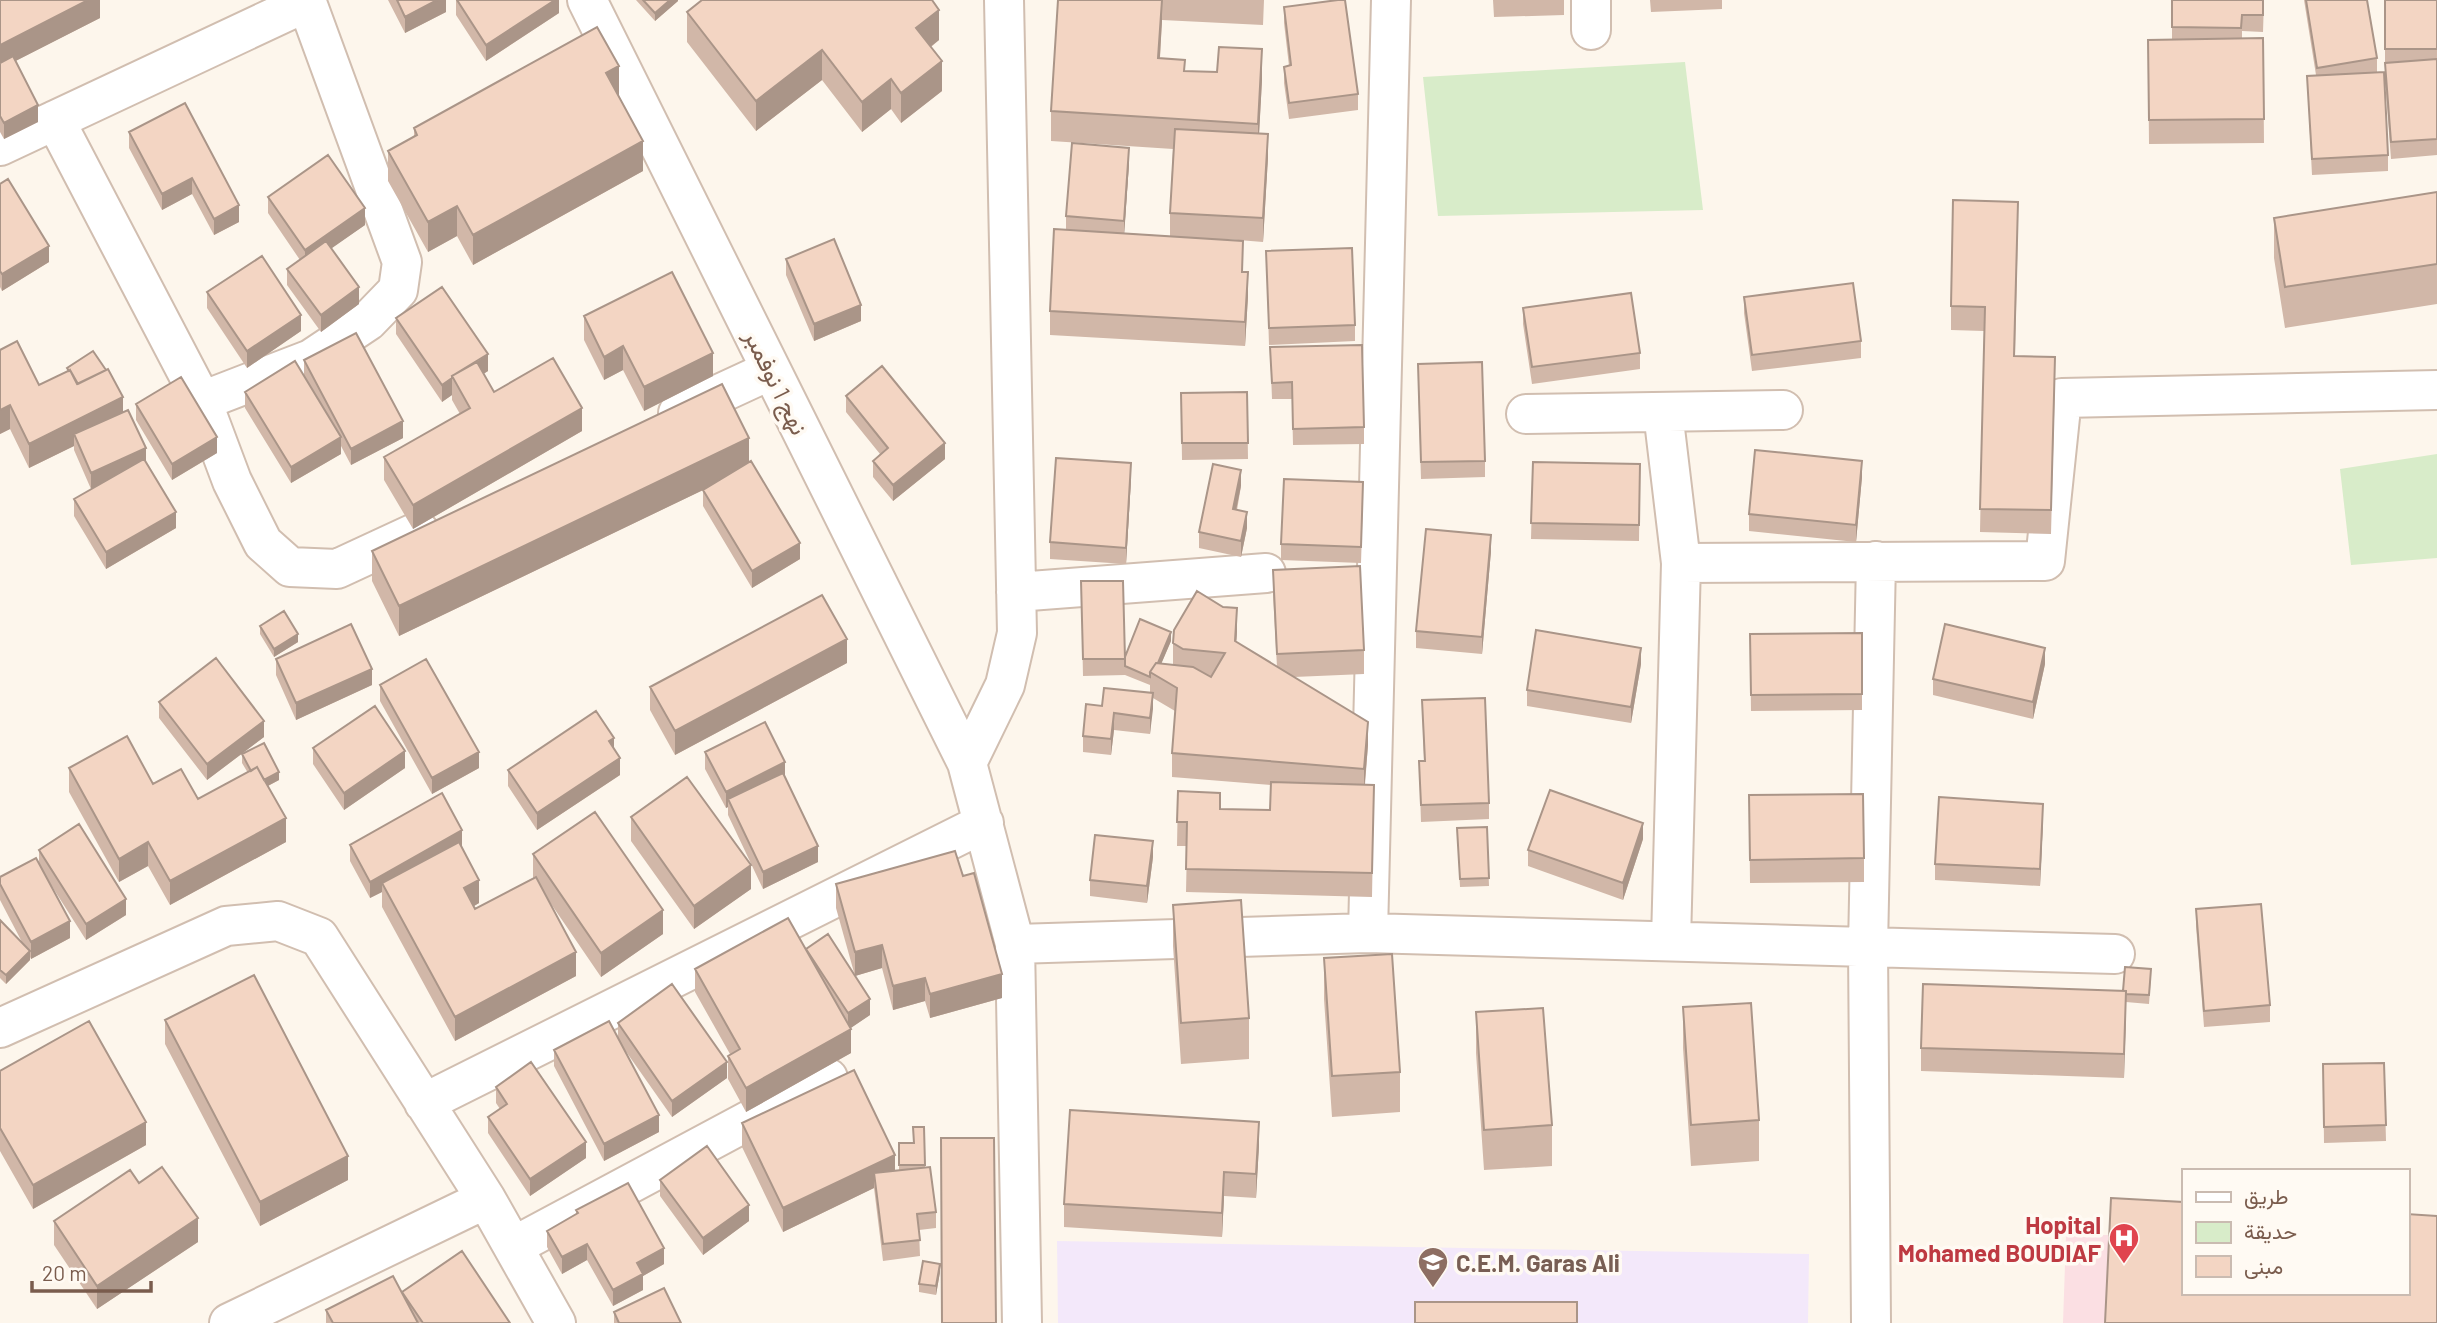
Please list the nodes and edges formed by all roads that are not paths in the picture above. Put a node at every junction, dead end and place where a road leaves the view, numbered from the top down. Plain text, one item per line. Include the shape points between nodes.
1 (587, 0) edge
2 (1004, 0) edge
3 (1391, 0) edge
4 (307, 1) edge
5 (55, 120) junction
6 (0, 146) edge
7 (771, 370) junction
8 (2437, 390) edge
9 (202, 401) junction
10 (1783, 410) dead end
11 (1663, 412) junction
12 (1526, 414) dead end
13 (647, 427) edge
14 (449, 518) edge
15 (1876, 561) junction
16 (1681, 563) junction
17 (1266, 573) dead end
18 (1016, 592) junction
19 (967, 764) junction
20 (984, 823) junction
21 (1368, 933) junction
22 (1671, 942) junction
23 (1015, 944) junction
24 (1868, 947) junction
25 (2115, 954) dead end
26 (0, 1028) edge
27 (828, 1077) dead end
28 (424, 1103) junction
29 (486, 1199) junction
30 (514, 1246) junction
31 (229, 1323) edge
32 (556, 1323) edge
33 (1022, 1323) edge
34 (1871, 1323) edge

1 - 7 street, نهج 1 نوفمبر
2 - 18 street
3 - 21 street
4 - 5 street
4 - 9 street via 402,262 398,290 368,321 311,359
5 - 6 street
5 - 9 street
7 - 13 street
7 - 19 street, نهج 1 نوفمبر
8 - 15 street via 2062,398 2045,561
9 - 14 street via 232,481 263,543 290,567 337,569
10 - 11 street
11 - 12 street
11 - 16 street
15 - 16 street
15 - 24 street
16 - 22 street
17 - 18 street
18 - 19 street via 1017,633 1005,685
19 - 20 street, نهج 1 نوفمبر
20 - 23 street, نهج 1 نوفمبر
20 - 28 street
21 - 22 street
21 - 23 street
22 - 24 street
23 - 33 street, نهج 1 نوفمبر
24 - 25 street
24 - 34 street
26 - 28 street via 226,926 278,921 319,937
27 - 30 street
28 - 29 street
29 - 30 street
29 - 31 street
30 - 32 street

